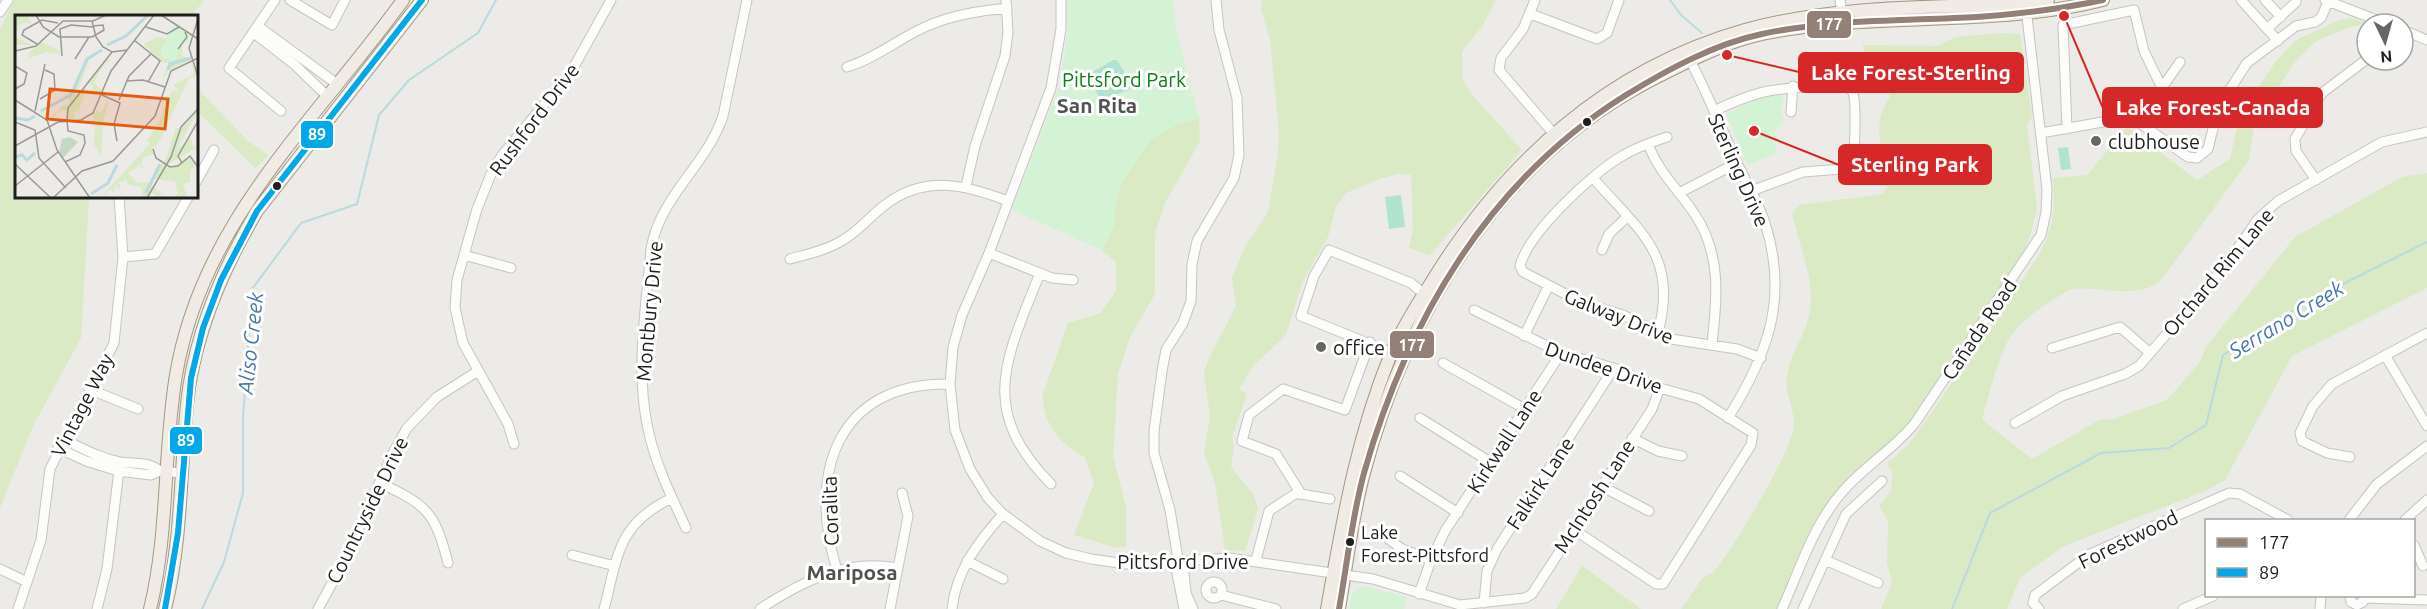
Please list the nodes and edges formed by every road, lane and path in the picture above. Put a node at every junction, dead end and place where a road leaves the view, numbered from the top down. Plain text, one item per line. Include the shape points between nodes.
1 (8, 0) edge
2 (275, 0) edge
3 (290, 0) edge
4 (345, 0) edge
5 (403, 0) edge
6 (422, 0) edge
7 (611, 0) edge
8 (747, 0) edge
9 (1061, 0) edge
10 (1216, 0) edge
11 (1535, 0) edge
12 (1619, 0) edge
13 (2048, 0) edge
14 (2103, 0) edge
15 (2241, 0) edge
16 (2265, 0) edge
17 (2326, 1) edge
18 (2296, 2) dead end
19 (1006, 4) edge
20 (2026, 5) edge
21 (1841, 6) edge
22 (0, 12) edge
23 (2355, 12) edge
24 (1531, 14) junction
25 (2281, 17) junction
26 (1868, 21) junction
27 (1825, 25) junction
28 (257, 30) junction
29 (2267, 30) junction
30 (1732, 35) junction
31 (2278, 41) junction
32 (1690, 60) junction
33 (2180, 62) dead end
34 (1660, 64) junction
35 (847, 67) dead end
36 (2355, 68) edge
37 (306, 69) junction
38 (337, 84) junction
39 (1793, 86) junction
40 (2162, 88) junction
41 (327, 96) junction
42 (281, 111) dead end
43 (1714, 111) junction
44 (1791, 112) dead end
45 (2138, 122) junction
46 (2067, 129) junction
47 (2427, 132) edge
48 (1553, 133) junction
49 (2041, 133) junction
50 (1667, 137) dead end
51 (1648, 144) junction
52 (214, 150) dead end
53 (1737, 163) junction
54 (198, 178) edge
55 (1593, 178) junction
56 (2316, 180) junction
57 (966, 186) junction
58 (1751, 191) junction
59 (1679, 193) junction
60 (119, 198) edge
61 (188, 198) edge
62 (1008, 201) junction
63 (1627, 217) junction
64 (1602, 250) dead end
65 (989, 253) junction
66 (464, 255) junction
67 (123, 257) junction
68 (790, 259) dead end
69 (511, 268) dead end
70 (1040, 273) junction
71 (1073, 280) dead end
72 (1548, 286) junction
73 (1424, 294) junction
74 (1474, 310) dead end
75 (1658, 332) junction
76 (2427, 333) edge
77 (1524, 336) junction
78 (1370, 342) junction
79 (1712, 344) junction
80 (2052, 348) dead end
81 (2150, 353) junction
82 (1561, 354) junction
83 (1397, 355) junction
84 (2385, 355) junction
85 (1761, 358) junction
86 (1443, 363) dead end
87 (1614, 368) junction
88 (478, 371) junction
89 (950, 384) junction
90 (1660, 388) junction
91 (89, 389) junction
92 (138, 409) dead end
93 (1525, 409) junction
94 (1420, 418) dead end
95 (1732, 419) junction
96 (2015, 423) dead end
97 (2427, 426) edge
98 (1632, 438) junction
99 (63, 439) junction
100 (514, 444) dead end
101 (2427, 446) edge
102 (58, 448) junction
103 (1682, 456) dead end
104 (2350, 457) dead end
105 (1490, 462) junction
106 (119, 466) junction
107 (163, 471) junction
108 (182, 473) junction
109 (1400, 476) dead end
110 (1882, 481) dead end
111 (380, 483) junction
112 (1052, 484) dead end
113 (1601, 486) junction
114 (902, 494) dead end
115 (1302, 494) junction
116 (672, 498) junction
117 (1329, 499) dead end
118 (1836, 499) junction
119 (2427, 500) edge
120 (1849, 510) junction
121 (1649, 511) dead end
122 (1458, 513) junction
123 (1003, 514) junction
124 (2286, 519) edge
125 (2350, 519) edge
126 (2406, 519) edge
127 (686, 528) dead end
128 (1573, 529) junction
129 (1386, 537) dead end
130 (2415, 547) edge
131 (572, 555) dead end
132 (1178, 559) junction
133 (1256, 560) junction
134 (1431, 560) junction
135 (1825, 560) junction
136 (967, 561) junction
137 (448, 563) dead end
138 (615, 566) junction
139 (2423, 566) dead end
140 (897, 568) junction
141 (0, 569) edge
142 (837, 570) junction
143 (1338, 573) junction
144 (1003, 579) dead end
145 (27, 582) junction
146 (1878, 583) dead end
147 (1419, 594) junction
148 (1221, 595) dead end
149 (2211, 597) edge
150 (2364, 597) edge
151 (1522, 598) joint
152 (2427, 600) edge
153 (1484, 603) junction
154 (2392, 604) edge
155 (2357, 607) edge
156 (18, 609) edge
157 (97, 609) edge
158 (150, 609) edge
159 (165, 609) edge
160 (318, 609) edge
161 (604, 609) edge
162 (760, 609) edge
163 (890, 609) edge
164 (952, 609) edge
165 (1184, 609) edge
166 (1193, 609) edge
167 (1276, 609) edge
168 (1327, 609) edge
169 (1339, 609) edge
170 (1782, 609) edge
171 (1803, 609) edge
172 (2038, 609) edge
173 (2183, 609) edge

1 - 22 street
2 - 28 street
3 - 4 street via 332,25
5 - 38 main road
6 - 108 main road via 287,171 236,246 197,348 187,402
7 - 66 street, Rushford Drive via 571,72 493,169
8 - 116 street, Montbury Drive via 717,134 667,206 651,249 642,352 643,404 654,452
9 - 62 street, Pittsford Drive via 1061,29 1051,88
10 - 132 street via 1217,24 1237,98 1239,155 1234,178 1197,241 1191,301 1166,350 1162,371 1154,453 1170,510
11 - 24 street
12 - 24 street via 1607,33 1601,38 1593,39
13 - 20 main road
14 - 20 main road
15 - 29 street
16 - 25 street
17 - 23 street
17 - 31 street via 2321,18 2296,26
18 - 25 street
19 - 35 street via 940,21 869,60
19 - 57 street via 1005,56
20 - 21 main road
20 - 26 main road
20 - 49 street, Cañada Road
21 - 26 main road
21 - 27 main road
21 - 30 main road
24 - 48 street via 1501,58 1499,70
25 - 29 street
26 - 27 main road
27 - 32 main road via 1758,35
28 - 37 street
28 - 42 street via 229,68
29 - 31 street
30 - 32 street via 1699,51
30 - 34 main road
31 - 45 street via 2247,63 2218,108 2208,149 2197,158 2188,157
32 - 34 street
32 - 43 street, Sterling Drive
32 - 83 main road via 1597,112 1563,137 1528,171 1472,238
33 - 40 street
34 - 48 main road via 1586,108
36 - 56 street via 2322,93 2295,140 2296,151
37 - 38 street
37 - 41 street
38 - 41 main road
39 - 43 street via 1761,91
39 - 44 street
39 - 58 street via 1838,85 1850,89 1856,104 1854,160 1849,168 1803,172
40 - 45 street
40 - 46 street via 2144,51 2134,10 2063,26
41 - 107 main road via 247,200 204,280 176,375
43 - 53 street, Sterling Drive
45 - 46 street via 2115,118
46 - 49 street
47 - 56 street, Orchard Rim Lane via 2382,142
48 - 73 main road via 1474,216
49 - 118 street, Cañada Road via 2046,212 2041,235 2031,253 1915,423
50 - 51 street
51 - 55 street via 1623,154
51 - 59 street via 1663,176
52 - 54 street
53 - 58 street, Sterling Drive
53 - 59 street
55 - 63 street
55 - 72 street, Galway Drive via 1553,216 1520,266 1529,277
56 - 81 street, Orchard Rim Lane via 2268,209 2226,265
57 - 62 street
57 - 68 street via 943,184 904,194 842,241
58 - 85 street, Sterling Drive via 1765,222 1776,284 1771,328
59 - 79 street via 1695,215 1714,257 1717,277
60 - 67 street, Vintage Way
61 - 67 street via 155,254
62 - 65 street, Pittsford Drive
63 - 64 street via 1609,234
63 - 75 street via 1650,242 1660,260 1665,297
65 - 70 street
65 - 89 street, Pittsford Drive via 962,315 953,347
66 - 69 street
66 - 88 street, Rushford Drive via 455,308 463,343
67 - 91 street, Vintage Way via 114,343
70 - 71 street
70 - 112 street via 1009,353 1004,396 1010,425 1022,450
72 - 75 street, Galway Drive
72 - 77 street
73 - 78 street via 1411,283 1329,250 1314,276 1301,316
73 - 83 main road
74 - 77 street, Dundee Drive
75 - 79 street, Galway Drive via 1678,341
76 - 84 street
77 - 82 street, Dundee Drive
78 - 83 street
78 - 115 street via 1345,410 1283,389 1249,415 1242,441 1276,454
79 - 85 street, Galway Drive
80 - 81 street via 2120,327
81 - 96 street, Orchard Rim Lane via 2125,374 2062,396
82 - 87 street, Dundee Drive
82 - 93 street, Kirkwall Lane
83 - 143 main road via 1353,470
84 - 97 street
84 - 104 street via 2323,391 2301,429 2300,437 2305,444
85 - 95 street, Sterling Drive
86 - 93 street
87 - 90 street, Dundee Drive
87 - 153 street, Falkirk Lane via 1497,549 1487,571
88 - 100 street, Rushford Drive via 508,424
88 - 111 street, Countryside Drive via 437,397 407,428
89 - 123 street, Pittsford Drive via 954,423 964,457 982,490
89 - 142 street, Coralita via 915,386 883,398 858,415 840,438 829,465 825,493 828,545
90 - 95 street, Dundee Drive via 1699,399
90 - 98 street, McIntosh Lane via 1652,409
91 - 92 street
91 - 99 street, Vintage Way
93 - 105 street, Kirkwall Lane
94 - 105 street
95 - 128 street, Dundee Drive via 1751,430 1753,441 1666,582 1659,585
98 - 103 street via 1658,451
98 - 113 street, McIntosh Lane
99 - 102 street, Vintage Way
99 - 106 street
101 - 125 street via 2377,484
102 - 106 street via 86,461
102 - 145 street, Vintage Way via 50,469 41,540
105 - 122 street, Kirkwall Lane
106 - 107 street via 151,475
106 - 157 street via 107,569
107 - 108 street
107 - 158 main road via 161,558
108 - 159 main road via 177,549
109 - 122 street
110 - 120 street
111 - 137 street via 425,508 437,527
111 - 160 street, Countryside Drive
113 - 121 street
113 - 128 street, McIntosh Lane
114 - 140 street via 908,516
115 - 117 street
115 - 133 street via 1295,494 1269,511
116 - 127 street, Montbury Drive
116 - 138 street via 653,507 633,524
118 - 120 street
118 - 170 street, Cañada Road
119 - 126 street
120 - 135 street
122 - 134 street, Kirkwall Lane
123 - 132 street, Pittsford Drive via 1040,541 1078,556 1126,564
123 - 136 street
124 - 172 street, Forestwood via 2234,492 2199,504 2090,554 2035,594 2033,600
128 - 151 street, McIntosh Lane via 1532,594
129 - 134 street via 1402,549
130 - 139 street
131 - 138 street
132 - 133 street, Pittsford Drive
132 - 165 street via 1175,563
132 - 166 street via 1183,562 1186,593
133 - 143 street, Pittsford Drive
134 - 147 street, Kirkwall Lane
135 - 146 street
135 - 171 street
136 - 144 street
136 - 164 street
138 - 161 street
140 - 142 street via 864,564
140 - 163 street
141 - 145 street
142 - 162 street
143 - 147 street, Pittsford Drive
143 - 168 main road
143 - 169 main road
145 - 156 street, Vintage Way
147 - 153 street, Pittsford Drive via 1460,605
148 - 167 street
149 - 173 street
150 - 154 street
150 - 155 street
151 - 153 street, Pittsford Drive
152 - 154 street

